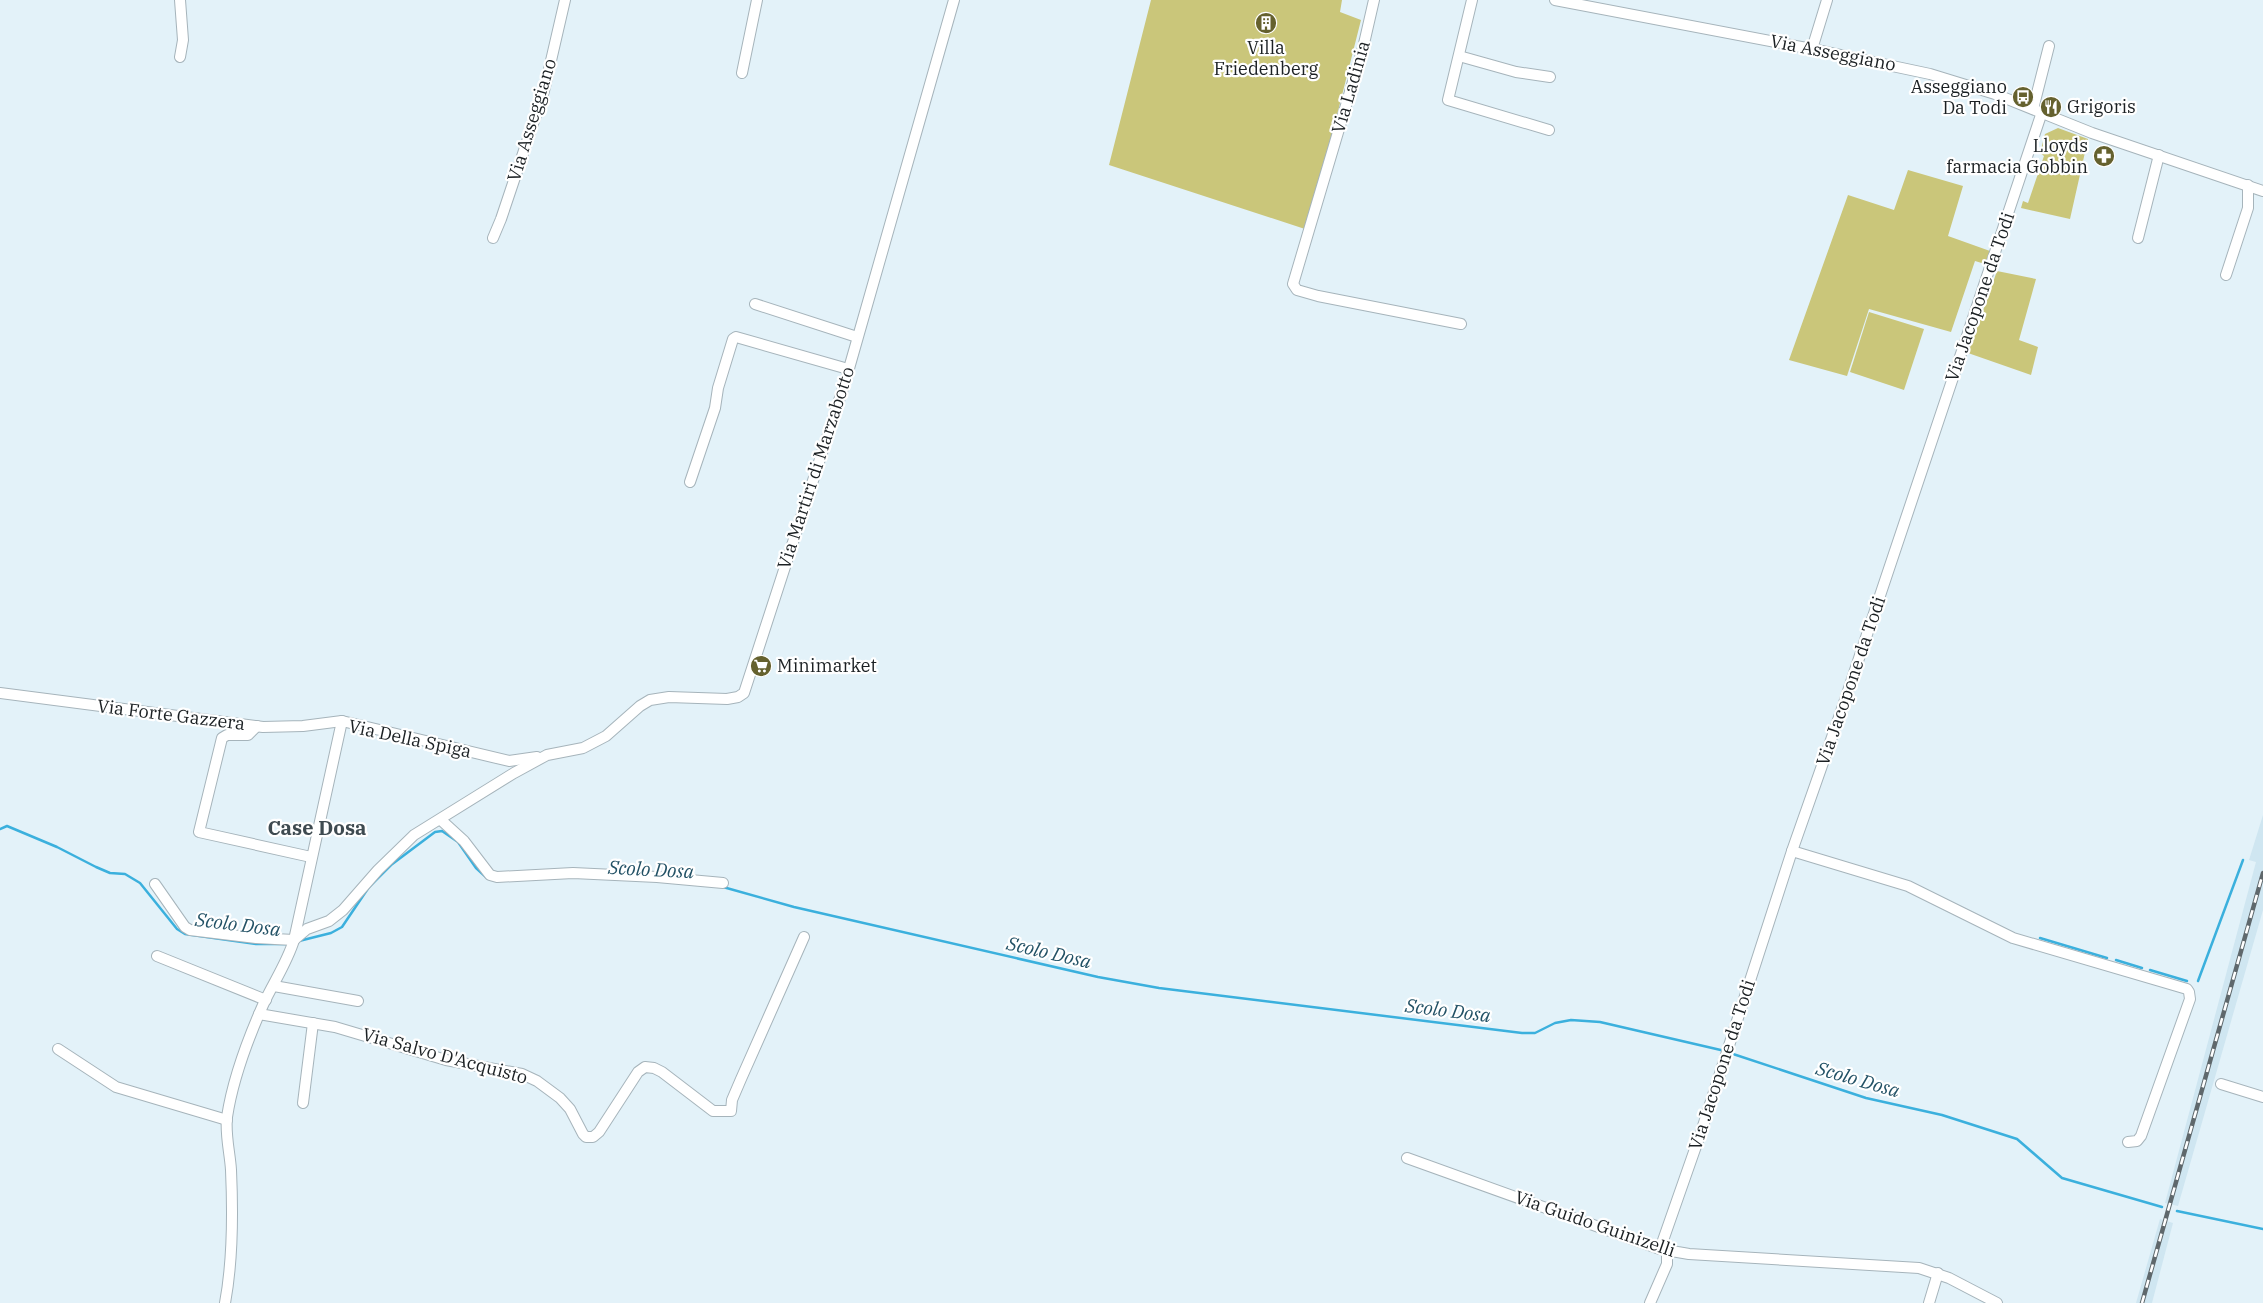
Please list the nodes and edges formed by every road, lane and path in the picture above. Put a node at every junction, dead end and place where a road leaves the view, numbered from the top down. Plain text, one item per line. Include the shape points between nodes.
1 (180, 0) edge
2 (565, 0) edge
3 (757, 0) edge
4 (954, 0) edge
5 (1374, 0) edge
6 (1472, 0) edge
7 (1555, 0) edge
8 (1827, 0) edge
9 (2049, 46) dead end
10 (1812, 48) junction
11 (1459, 56) junction
12 (180, 57) dead end
13 (742, 73) dead end
14 (1550, 77) dead end
15 (2038, 111) junction
16 (1549, 130) dead end
17 (2159, 155) junction
18 (2248, 185) junction
19 (2263, 185) edge
20 (2263, 191) edge
21 (493, 238) dead end
22 (2138, 238) dead end
23 (2226, 276) dead end
24 (755, 304) dead end
25 (1461, 324) dead end
26 (857, 337) junction
27 (848, 369) junction
28 (690, 482) dead end
29 (0, 693) edge
30 (342, 721) junction
31 (257, 726) junction
32 (547, 755) junction
33 (516, 761) junction
34 (514, 773) junction
35 (441, 820) junction
36 (1792, 851) junction
37 (311, 858) junction
38 (723, 883) dead end
39 (155, 884) dead end
40 (297, 918) junction
41 (307, 929) junction
42 (804, 937) dead end
43 (294, 940) junction
44 (157, 956) dead end
45 (274, 986) junction
46 (266, 1000) junction
47 (358, 1001) dead end
48 (259, 1014) junction
49 (313, 1023) junction
50 (58, 1049) dead end
51 (2222, 1084) dead end
52 (2263, 1097) edge
53 (302, 1103) dead end
54 (227, 1120) junction
55 (2128, 1142) dead end
56 (1407, 1158) dead end
57 (1664, 1250) junction
58 (1938, 1273) junction
59 (225, 1303) edge
60 (1650, 1303) edge
61 (1929, 1303) edge
62 (1997, 1303) edge

1 - 12 street via 183,40
2 - 21 street, Via Asseggiano via 544,91
3 - 13 street
4 - 26 street, Via Martiri di Marzabotto
5 - 25 street, Via Ladinia via 1363,48 1293,284 1297,290 1318,296
6 - 11 street
7 - 10 street, Via Asseggiano
8 - 10 street
9 - 15 street, Via Jacopone da Todi
10 - 15 street, Via Asseggiano via 1930,74
11 - 14 street via 1516,72
11 - 16 street via 1448,100
15 - 17 street, Via Asseggiano
15 - 36 street, Via Jacopone da Todi via 1844,703
17 - 18 street, Via Asseggiano
17 - 22 street
18 - 19 street, Via Asseggiano
18 - 20 street, Via Asseggiano
18 - 23 street via 2248,208
24 - 26 street
26 - 27 street, Via Martiri di Marzabotto
27 - 28 street via 736,337 732,339 710,425
27 - 32 street, Via Martiri di Marzabotto via 744,693 727,699 656,698 640,706 606,736 583,748
29 - 31 street, Via Forte Gazzera
30 - 31 street, Via Forte Gazzera via 291,727
30 - 33 street, Via Della Spiga
30 - 37 street, Via Della Spiga
31 - 37 street via 248,735 222,738 199,832
32 - 33 street, Via Della Spiga
32 - 34 street, Via Martiri di Marzabotto
33 - 34 street via 518,767
34 - 35 street, Via Martiri di Marzabotto
35 - 38 street via 464,841 490,875 497,877 573,873
35 - 41 street, Via Martiri di Marzabotto via 414,835 396,851 343,910 329,921
36 - 55 street via 1908,886 2020,940 2187,989 2190,999 2141,1136 2137,1141
36 - 57 street, Via Jacopone da Todi
37 - 40 street, Via Della Spiga
39 - 43 street via 190,930
40 - 41 street
40 - 43 street, Via Della Spiga
41 - 43 street, Via Martiri di Marzabotto
42 - 49 street, Via Salvo D'Acquisto via 732,1100 731,1111 713,1111 662,1072 645,1067 638,1072 593,1137 583,1134 570,1109 560,1098 522,1074 446,1060
43 - 45 street
44 - 46 street
45 - 46 street
45 - 47 street
46 - 48 street
48 - 49 street, Via Salvo D'Acquisto
48 - 54 street via 247,1041
49 - 53 street
50 - 54 street via 116,1087
51 - 52 street
54 - 59 street via 232,1221
56 - 57 street, Via Guido Guinizelli
57 - 58 street, Via Guido Guinizelli via 1919,1268
57 - 60 street, Via Jacopone da Todi via 1667,1264
58 - 61 street
58 - 62 street, Via Guido Guinizelli

